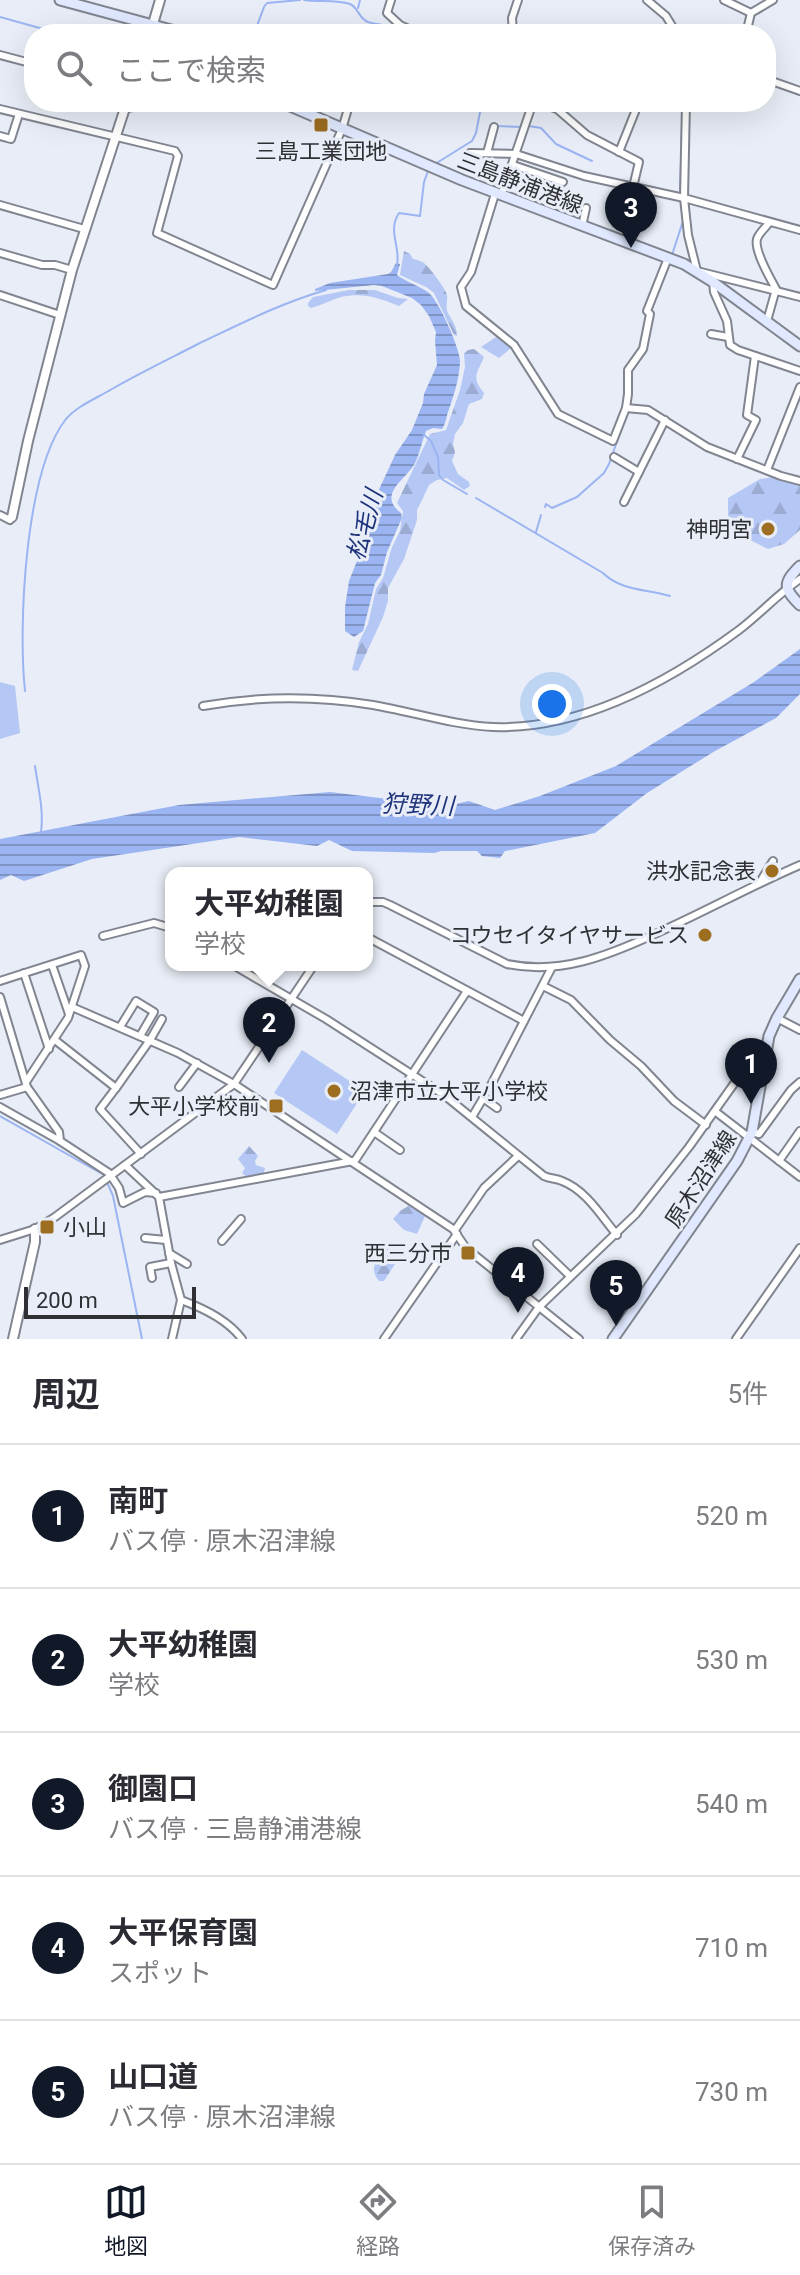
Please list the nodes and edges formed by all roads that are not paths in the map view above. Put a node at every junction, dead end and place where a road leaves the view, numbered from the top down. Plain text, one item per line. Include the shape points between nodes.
1 (60, 0) edge
2 (160, 0) edge
3 (391, 0) edge
4 (518, 0) edge
5 (647, 0) edge
6 (724, 0) edge
7 (773, 0) edge
8 (751, 13) junction
9 (135, 24) edge
10 (153, 24) edge
11 (399, 24) edge
12 (512, 24) edge
13 (671, 24) edge
14 (748, 24) edge
15 (0, 55) edge
16 (24, 62) edge
17 (776, 83) edge
18 (800, 91) edge
19 (0, 109) edge
20 (124, 112) edge
21 (304, 112) edge
22 (347, 112) edge
23 (530, 112) edge
24 (560, 112) edge
25 (635, 112) edge
26 (686, 112) edge
27 (19, 114) junction
28 (494, 127) dead end
29 (342, 129) junction
30 (0, 136) edge
31 (115, 138) junction
32 (619, 152) junction
33 (470, 153) dead end
34 (487, 153) junction
35 (516, 154) junction
36 (513, 165) junction
37 (563, 182) dead end
38 (633, 187) junction
39 (498, 195) junction
40 (684, 198) junction
41 (0, 205) edge
42 (586, 208) dead end
43 (769, 223) junction
44 (582, 226) junction
45 (84, 229) junction
46 (800, 230) edge
47 (0, 253) edge
48 (668, 258) junction
49 (72, 270) junction
50 (697, 271) junction
51 (713, 282) junction
52 (744, 282) junction
53 (776, 290) junction
54 (0, 295) edge
55 (800, 297) edge
56 (739, 300) junction
57 (60, 315) junction
58 (767, 321) junction
59 (800, 331) edge
60 (711, 334) dead end
61 (728, 337) junction
62 (798, 344) edge
63 (755, 356) junction
64 (800, 371) edge
65 (800, 387) edge
66 (626, 408) junction
67 (665, 420) junction
68 (614, 457) dead end
69 (737, 459) junction
70 (767, 470) junction
71 (639, 472) junction
72 (800, 481) edge
73 (624, 502) dead end
74 (0, 515) edge
75 (12, 517) joint
76 (800, 566) edge
77 (800, 579) edge
78 (788, 591) junction
79 (800, 605) edge
80 (203, 706) dead end
81 (773, 861) dead end
82 (800, 865) edge
83 (760, 882) junction
84 (373, 902) edge
85 (165, 926) edge
86 (103, 936) dead end
87 (373, 940) edge
88 (52, 965) junction
89 (552, 967) junction
90 (244, 971) edge
91 (310, 971) edge
92 (24, 973) junction
93 (0, 981) edge
94 (799, 984) edge
95 (543, 986) junction
96 (467, 991) junction
97 (0, 997) edge
98 (292, 998) junction
99 (72, 1007) junction
100 (69, 1015) junction
101 (777, 1018) junction
102 (162, 1019) dead end
103 (524, 1021) junction
104 (120, 1027) junction
105 (800, 1030) edge
106 (140, 1036) junction
107 (55, 1040) junction
108 (150, 1040) junction
109 (49, 1049) junction
110 (765, 1053) junction
111 (197, 1063) junction
112 (413, 1074) junction
113 (800, 1082) edge
114 (26, 1084) junction
115 (234, 1084) junction
116 (179, 1087) dead end
117 (116, 1088) junction
118 (0, 1095) edge
119 (483, 1098) junction
120 (0, 1107) edge
121 (497, 1108) dead end
122 (716, 1112) junction
123 (472, 1117) junction
124 (706, 1125) junction
125 (800, 1131) edge
126 (374, 1132) junction
127 (751, 1135) junction
128 (60, 1141) junction
129 (400, 1150) dead end
130 (141, 1154) junction
131 (518, 1156) junction
132 (354, 1161) junction
133 (779, 1161) junction
134 (125, 1165) junction
135 (800, 1177) edge
136 (108, 1178) junction
137 (158, 1195) junction
138 (241, 1219) dead end
139 (35, 1229) junction
140 (456, 1232) junction
141 (617, 1235) junction
142 (145, 1238) dead end
143 (0, 1240) edge
144 (166, 1240) junction
145 (222, 1241) dead end
146 (537, 1244) dead end
147 (800, 1248) edge
148 (169, 1253) junction
149 (171, 1263) junction
150 (187, 1264) dead end
151 (570, 1276) junction
152 (152, 1278) dead end
153 (181, 1300) junction
154 (539, 1307) junction
155 (13, 1339) edge
156 (173, 1339) edge
157 (242, 1339) edge
158 (384, 1339) edge
159 (516, 1339) edge
160 (579, 1339) edge
161 (613, 1339) edge
162 (736, 1339) edge

1 - 9 main road
2 - 10 street
3 - 11 street via 387,13
4 - 12 street
5 - 13 street
6 - 8 street
7 - 8 street
8 - 14 street
15 - 16 street
17 - 18 street
19 - 27 street
20 - 31 street
21 - 29 main road, 三島静浦港線
22 - 29 street
23 - 35 street
24 - 32 street
25 - 32 street
26 - 40 street
27 - 30 street via 11,139
27 - 31 street
28 - 34 street
29 - 31 street via 273,285 157,233 178,156
29 - 39 main road, 三島静浦港線
31 - 45 street
32 - 38 street via 639,163
33 - 34 street
34 - 35 street
35 - 36 street
35 - 38 street
36 - 37 street
36 - 39 street
38 - 40 street
39 - 44 main road, 三島静浦港線
39 - 66 street via 461,287 466,306 514,345 561,416 613,441
40 - 43 street
40 - 50 street
41 - 45 street
42 - 44 street
43 - 46 street
43 - 53 street via 756,244
44 - 48 main road, 三島静浦港線
45 - 49 street
47 - 49 street
48 - 50 main road, 三島静浦港線
48 - 66 street via 647,311 643,349 628,370
49 - 57 street
50 - 51 main road, 三島静浦港線
50 - 52 street
51 - 56 main road, 三島静浦港線
51 - 61 street
52 - 53 street
52 - 56 street
53 - 55 street
53 - 58 street
54 - 57 street
56 - 58 main road, 三島静浦港線
57 - 75 street
58 - 62 main road, 三島静浦港線
59 - 62 street
60 - 61 street
61 - 63 street via 734,348
63 - 64 street
63 - 69 street via 747,415 756,420
65 - 70 street
66 - 67 street via 648,410
67 - 69 street
67 - 71 street
68 - 71 street
69 - 70 street
70 - 72 street
71 - 73 street
74 - 75 street
76 - 78 main road via 790,575
77 - 78 street
78 - 79 main road
78 - 80 street via 652,685 562,719 495,727 340,700 265,698
81 - 83 street
82 - 83 street
83 - 89 street via 611,954
84 - 89 street via 390,905 507,964
85 - 86 street via 154,923
87 - 96 street
88 - 92 street
88 - 99 street via 81,955 85,966
88 - 100 street
89 - 95 street
90 - 98 street
91 - 98 street
92 - 93 street
92 - 109 street
94 - 101 main road, 原木沼津線
95 - 103 street
95 - 124 street via 571,1000 674,1101
96 - 103 street
96 - 112 street
97 - 114 street
98 - 112 street
98 - 115 street
99 - 100 street
99 - 104 street
100 - 107 street
101 - 105 street
101 - 110 main road, 原木沼津線
102 - 108 street
103 - 119 street
104 - 106 street
104 - 106 street via 136,1001 154,1012
106 - 108 street
107 - 109 street
107 - 117 street
108 - 111 street
108 - 117 street
109 - 114 street
110 - 122 street via 753,1057
110 - 127 main road, 原木沼津線
111 - 115 street
111 - 116 street
112 - 123 street
112 - 126 street
113 - 127 street via 759,1134
114 - 118 street
114 - 128 street
115 - 130 street
115 - 132 street
117 - 130 street via 100,1109
119 - 121 street
119 - 123 street
120 - 128 street
122 - 124 street
122 - 127 street
123 - 131 street
124 - 141 street
125 - 133 street
126 - 129 street
126 - 132 street
127 - 133 street
127 - 161 main road, 原木沼津線
128 - 136 street
130 - 134 street
131 - 140 street via 484,1188
131 - 141 street via 544,1176 579,1191
132 - 137 street
132 - 140 street
133 - 135 street
134 - 136 street
134 - 137 street
136 - 137 street via 119,1188 123,1203 145,1192
136 - 139 street
137 - 144 street
138 - 145 street
139 - 143 street
139 - 155 street
140 - 154 street via 466,1248
140 - 158 street
141 - 151 street
142 - 144 street
144 - 148 street
146 - 151 street
147 - 162 street
148 - 149 street
148 - 150 street
149 - 152 street via 150,1267
149 - 153 street
151 - 154 street
153 - 156 street
153 - 157 street via 210,1312
154 - 159 street
154 - 160 street

